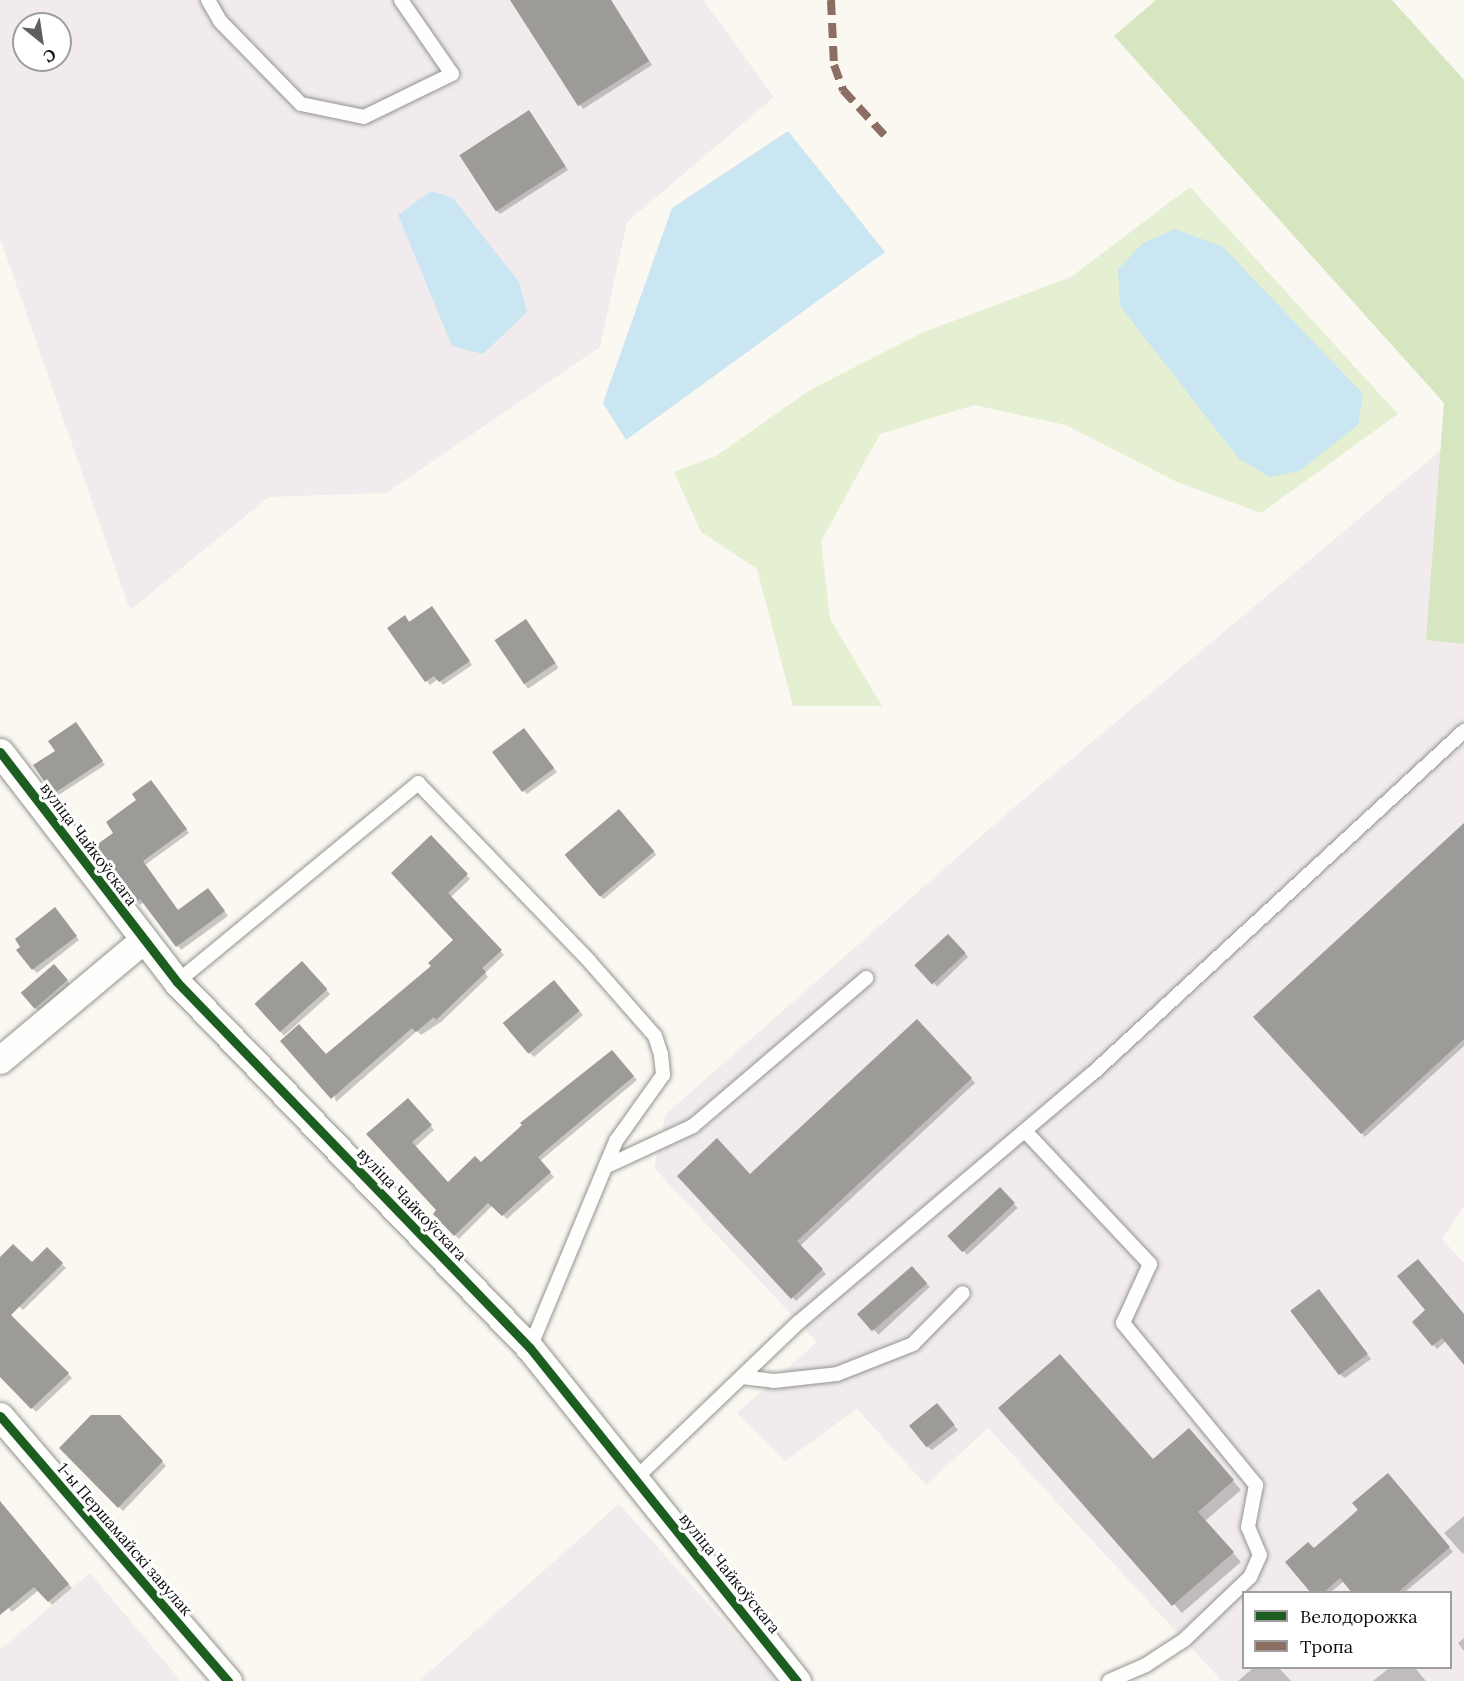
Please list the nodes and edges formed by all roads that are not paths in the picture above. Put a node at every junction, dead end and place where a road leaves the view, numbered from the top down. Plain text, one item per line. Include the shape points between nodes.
1 (208, 0) edge
2 (401, 0) edge
3 (1464, 731) edge
4 (0, 752) edge
5 (143, 940) junction
6 (866, 978) dead end
7 (177, 982) junction
8 (0, 1060) edge
9 (1025, 1131) junction
10 (605, 1167) junction
11 (963, 1293) dead end
12 (530, 1348) junction
13 (742, 1377) junction
14 (0, 1416) edge
15 (635, 1479) junction
16 (228, 1681) edge
17 (797, 1681) edge
18 (1109, 1681) edge

1 - 2 lane via 220,21 301,104 364,117 452,74
3 - 9 lane
4 - 5 street, вуліца Чайкоўскага
5 - 7 street, вуліца Чайкоўскага
5 - 8 street
6 - 10 lane via 693,1126
7 - 10 lane via 418,783 655,1035 663,1075 616,1141
7 - 12 street, вуліца Чайкоўскага
9 - 13 lane via 799,1322
9 - 18 lane via 1150,1264 1123,1323 1256,1485 1248,1527 1260,1555 1250,1577 1184,1640 1146,1665
10 - 12 lane
11 - 13 lane via 912,1344 837,1374 774,1381
12 - 15 street, вуліца Чайкоўскага
13 - 15 lane
14 - 16 street, 1-ы Першамайскі завулак
15 - 17 street, вуліца Чайкоўскага

